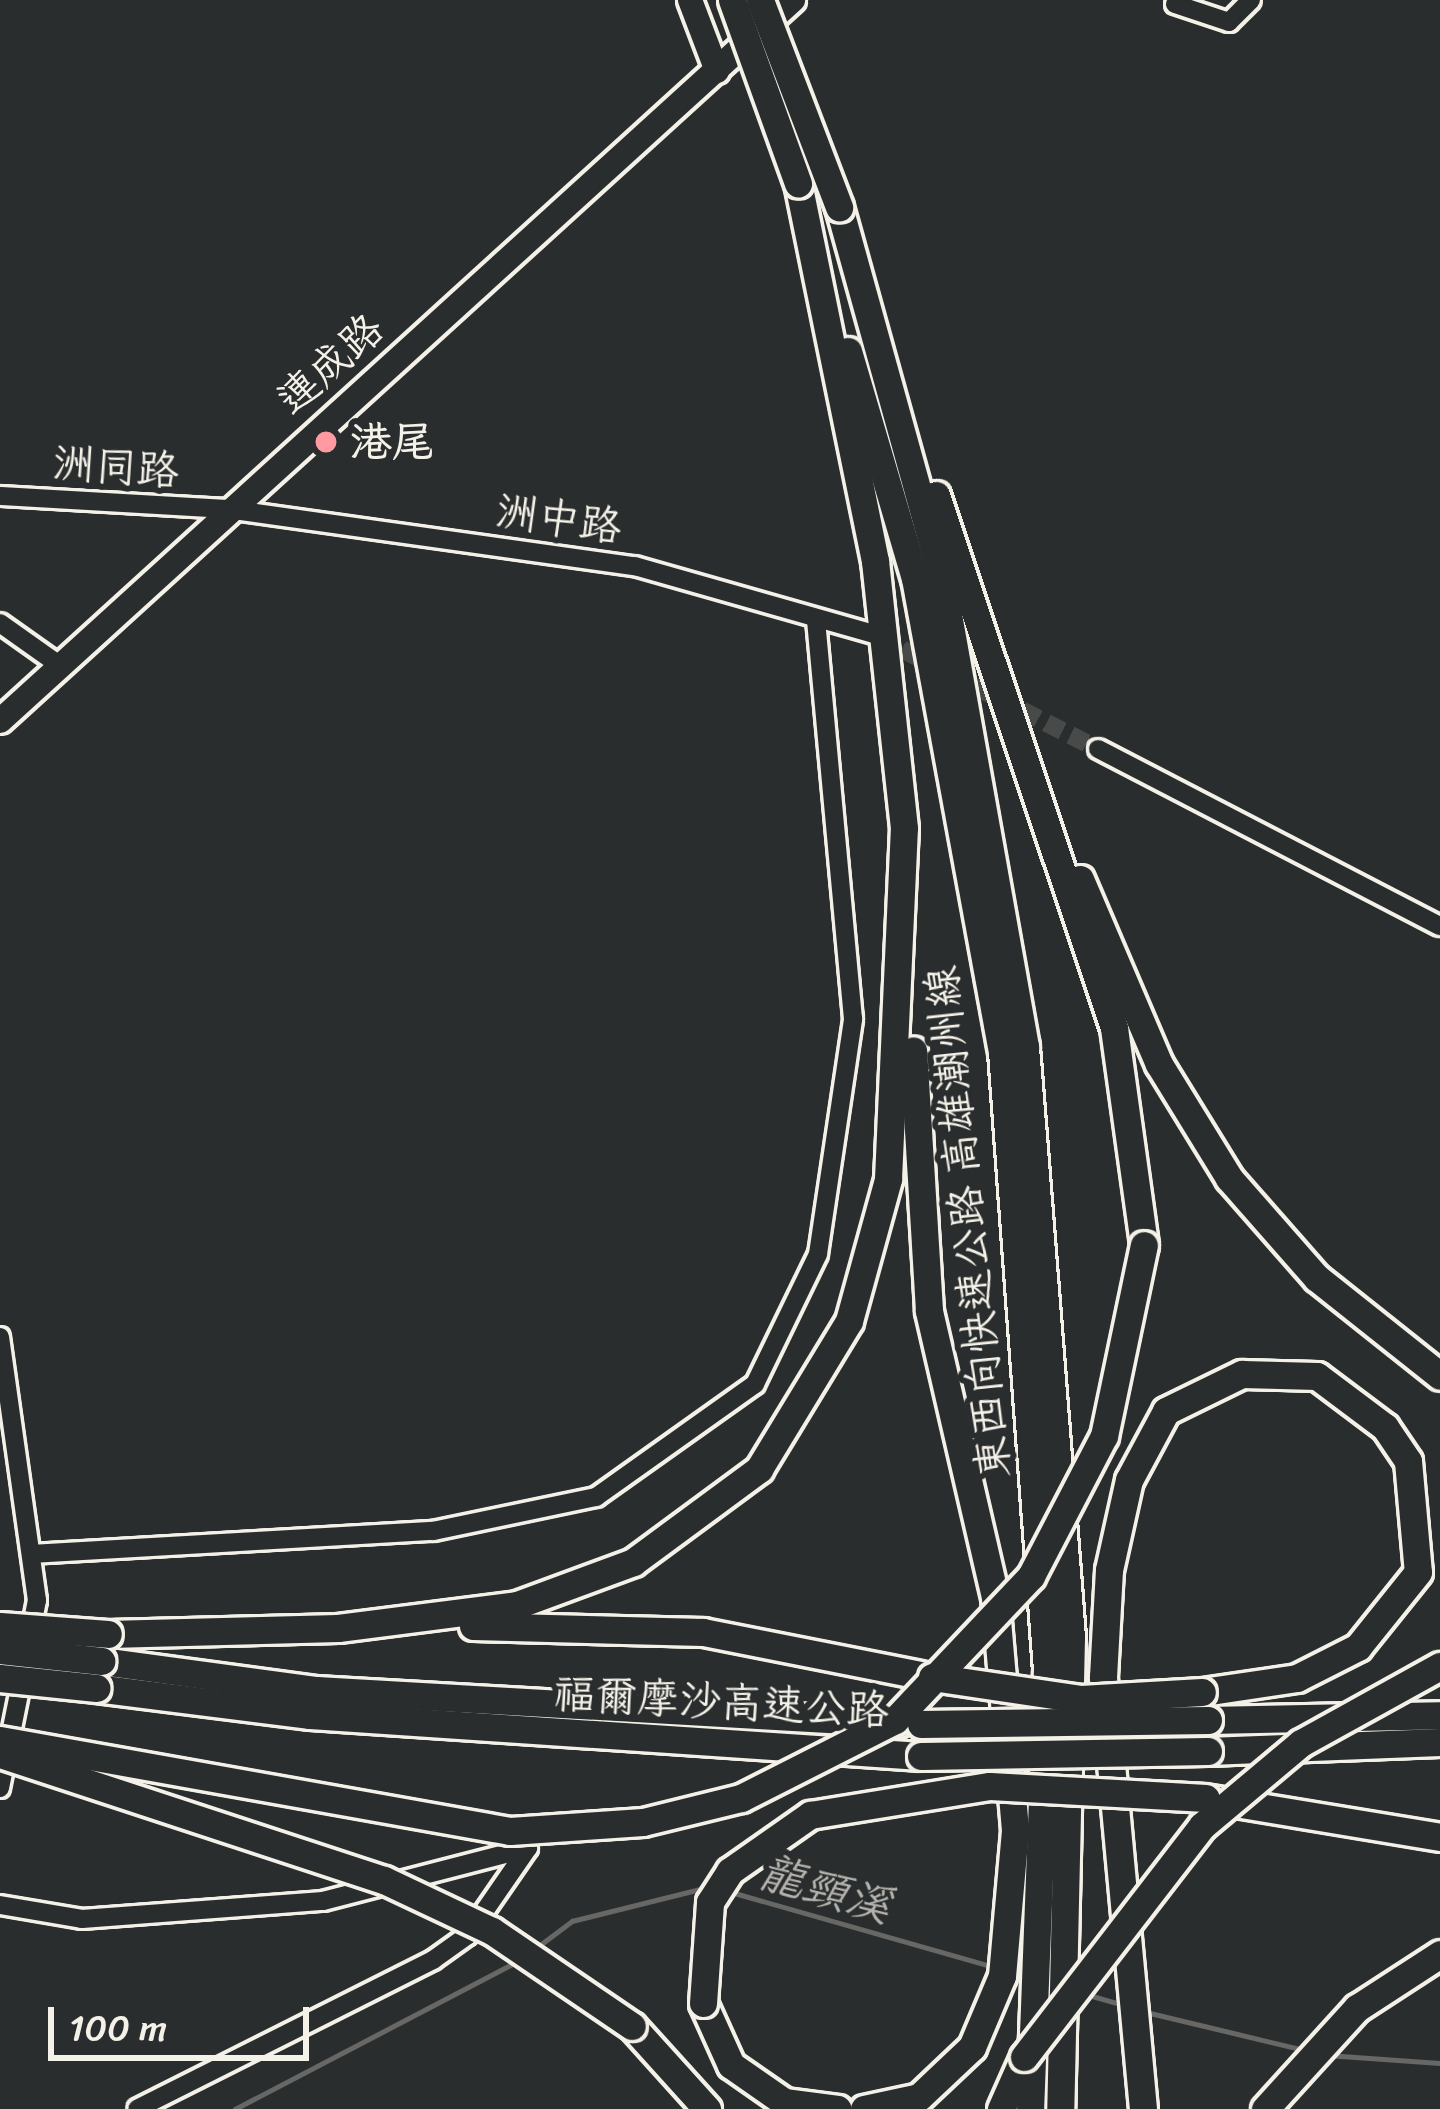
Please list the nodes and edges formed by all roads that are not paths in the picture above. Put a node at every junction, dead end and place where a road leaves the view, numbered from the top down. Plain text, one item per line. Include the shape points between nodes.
1 (690, 0) edge
2 (732, 0) edge
3 (1251, 0) edge
4 (781, 2) edge
5 (1175, 4) dead end
6 (717, 71) junction
7 (798, 183) junction
8 (838, 207) junction
9 (0, 496) edge
10 (227, 509) junction
11 (817, 619) junction
12 (0, 622) edge
13 (873, 634) tunnel mouth
14 (59, 665) junction
15 (0, 721) edge
16 (1020, 748) junction
17 (1098, 749) tunnel mouth
18 (1440, 926) edge
19 (907, 951) junction
20 (0, 1337) edge
21 (1440, 1376) edge
22 (31, 1554) junction
23 (0, 1626) edge
24 (338, 1628) junction
25 (0, 1651) edge
26 (102, 1661) junction
27 (1440, 1666) edge
28 (0, 1678) edge
29 (1440, 1715) edge
30 (0, 1740) edge
31 (1440, 1742) edge
32 (0, 1754) edge
33 (0, 1788) edge
34 (1440, 1838) edge
35 (0, 1905) edge
36 (1057, 1925) junction
37 (1440, 1954) edge
38 (137, 2109) edge
39 (707, 2109) edge
40 (838, 2109) edge
41 (864, 2109) edge
42 (1001, 2109) edge
43 (1030, 2109) edge
44 (1060, 2109) edge
45 (1143, 2109) edge
46 (1264, 2109) edge

1 - 6 main road
2 - 7 highway, 東西向快速公路 高雄潮州線, bridge
3 - 5 street via 1229,22
4 - 6 main road, 連成路
4 - 8 highway, 東西向快速公路 高雄潮州線, bridge
6 - 10 main road, 連成路
7 - 19 highway via 875,561
7 - 36 highway, 東西向快速公路 高雄潮州線 via 915,578 1002,1052 1043,1547
8 - 16 highway
8 - 36 highway, 東西向快速公路 高雄潮州線 via 940,575 1025,1047 1071,1637
9 - 10 street, 洲同路
10 - 11 street, 洲中路 via 635,566
10 - 14 main road, 連成路
11 - 13 street, 洲中路
11 - 22 street via 854,1018 818,1254 755,1384 596,1497 433,1531
12 - 14 street
14 - 15 main road, 連成路
16 - 21 highway via 1203,1142 1317,1279
16 - 30 highway, bridge via 1124,1066 1144,1245 1104,1436 1031,1576 895,1720 741,1798 643,1822 510,1832
17 - 18 street
19 - 24 highway via 888,1179 849,1321 759,1469 633,1562 517,1605
19 - 41 highway via 929,1310 1005,1674 1011,1919 1002,1976 972,2047 919,2097
20 - 22 street
22 - 33 street via 37,1600
23 - 26 highway, bridge
24 - 26 highway
24 - 45 highway, bridge via 626,1626 1081,1699 1202,1692 1297,1678 1358,1647 1418,1572 1408,1461 1385,1426 1317,1376 1242,1374 1166,1411 1129,1480 1108,1570 1103,1677 1128,1952 1143,2077
25 - 26 highway, 福爾摩沙高速公路, bridge
26 - 28 highway, 福爾摩沙高速公路, bridge
26 - 29 highway, 福爾摩沙高速公路, bridge via 316,1690 921,1724
26 - 31 highway, 福爾摩沙高速公路, bridge via 310,1715 921,1756
27 - 42 highway, bridge via 1300,1743 1202,1826 1105,1940
32 - 39 highway, bridge via 384,1880 492,1931 632,2026
34 - 40 highway, bridge via 1207,1798 990,1786 810,1815 730,1871 710,1902 703,2003 731,2065 784,2102
35 - 38 street via 82,1919 323,1901 528,1847 468,1935 434,1960
36 - 43 highway, 東西向快速公路 高雄潮州線
36 - 44 highway, 東西向快速公路 高雄潮州線, bridge
37 - 46 highway via 1357,2008

